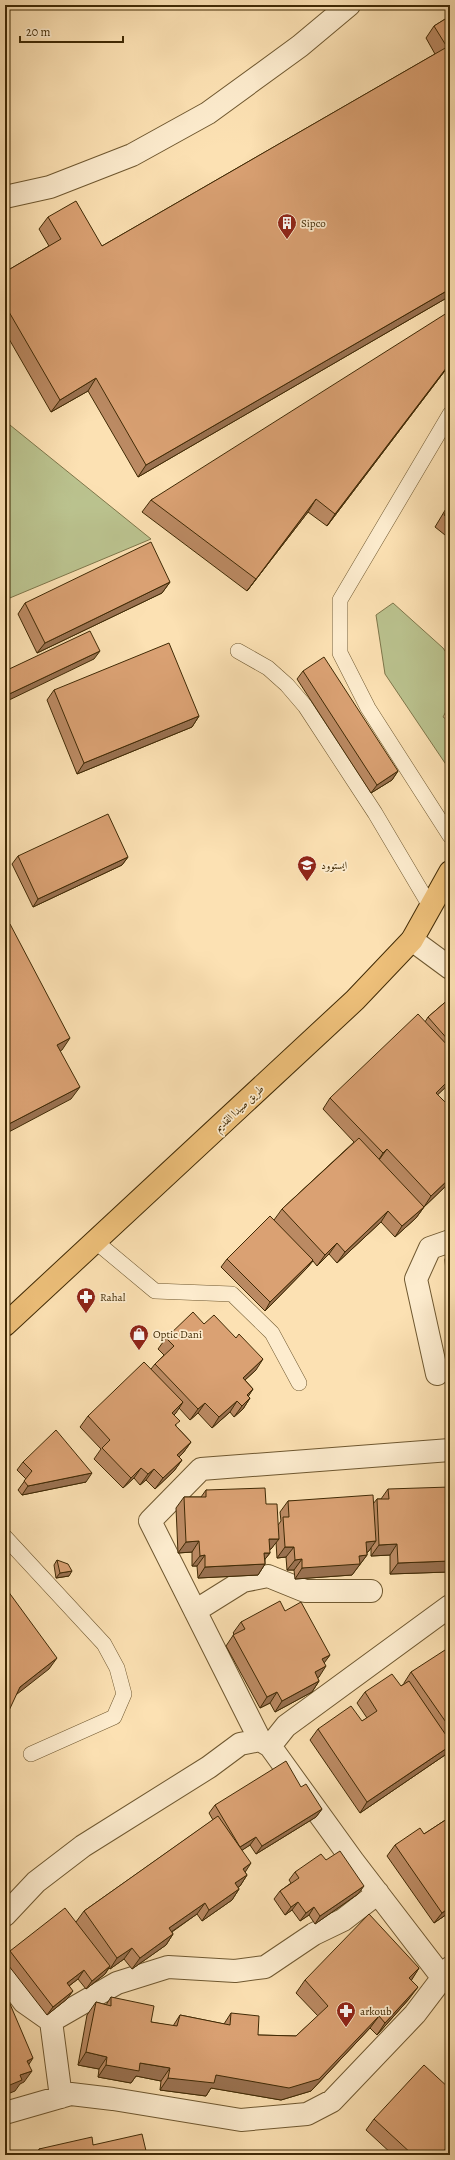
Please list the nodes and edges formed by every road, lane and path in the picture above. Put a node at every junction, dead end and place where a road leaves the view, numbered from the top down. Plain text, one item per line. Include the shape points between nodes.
1 (349, 5) edge
2 (5, 197) edge
3 (450, 414) edge
4 (238, 651) dead end
5 (450, 836) edge
6 (450, 872) edge
7 (430, 906) junction
8 (412, 940) junction
9 (450, 968) edge
10 (95, 1241) junction
11 (450, 1241) edge
12 (5, 1325) edge
13 (437, 1374) dead end
14 (299, 1383) dead end
15 (450, 1450) edge
16 (5, 1537) edge
17 (371, 1591) dead end
18 (450, 1606) edge
19 (195, 1611) junction
20 (265, 1743) junction
21 (31, 1754) dead end
22 (378, 1893) junction
23 (5, 1915) edge
24 (446, 1972) edge
25 (5, 1976) edge
26 (50, 2021) junction
27 (61, 2097) junction
28 (5, 2113) edge

1 - 2 street via 300,46 208,113 132,155 50,187
3 - 5 lane via 340,600 340,652 368,708
4 - 7 lane via 268,668 305,706 375,813
6 - 7 highway, طريق صيدا القديم
7 - 8 highway, طريق صيدا القديم
8 - 9 street
8 - 10 highway, طريق صيدا القديم via 355,1000
10 - 12 highway, طريق صيدا القديم
10 - 14 lane via 155,1291 232,1294 272,1333
11 - 13 street via 430,1248 416,1279
15 - 19 street via 201,1469 150,1521
16 - 21 lane via 104,1644 117,1668 124,1694 114,1717
17 - 19 street via 305,1592 268,1576 243,1581
18 - 20 street
19 - 20 street
20 - 22 street
20 - 23 street via 240,1744 209,1767 83,1846 36,1882
22 - 24 street
22 - 26 street via 343,1920 314,1934 265,1967 235,1971 168,1967 117,1983
24 - 27 street via 415,2014 332,2101 307,2114 241,2120 113,2099 71,2094
25 - 26 street via 24,2002
26 - 27 street
27 - 28 street

